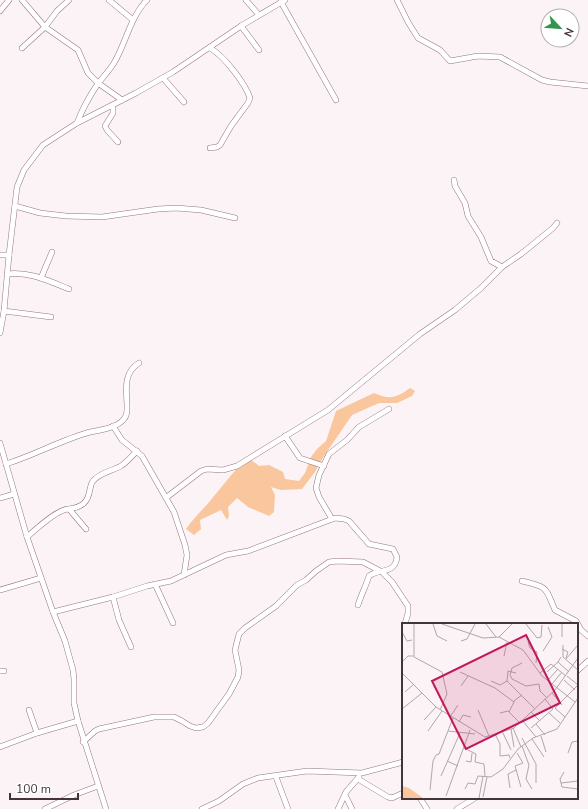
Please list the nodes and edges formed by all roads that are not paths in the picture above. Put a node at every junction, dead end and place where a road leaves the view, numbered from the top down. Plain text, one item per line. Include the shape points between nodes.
1 (9, 0) edge
2 (22, 0) edge
3 (69, 0) edge
4 (109, 0) edge
5 (147, 0) edge
6 (246, 0) edge
7 (397, 0) edge
8 (283, 1) edge
9 (0, 11) edge
10 (259, 15) junction
11 (133, 20) junction
12 (241, 26) junction
13 (45, 27) junction
14 (22, 48) dead end
15 (210, 48) junction
16 (259, 50) dead end
17 (163, 78) junction
18 (98, 83) junction
19 (588, 86) edge
20 (122, 100) junction
21 (336, 100) dead end
22 (184, 102) dead end
23 (111, 106) junction
24 (77, 123) junction
25 (118, 142) dead end
26 (210, 148) dead end
27 (454, 180) dead end
28 (15, 206) junction
29 (235, 218) dead end
30 (557, 223) dead end
31 (52, 252) dead end
32 (0, 255) edge
33 (9, 255) junction
34 (502, 267) junction
35 (7, 274) junction
36 (41, 278) junction
37 (69, 289) dead end
38 (3, 313) edge
39 (51, 317) dead end
40 (0, 332) edge
41 (139, 363) dead end
42 (389, 409) dead end
43 (113, 426) junction
44 (285, 436) junction
45 (0, 444) edge
46 (137, 451) junction
47 (4, 461) edge
48 (324, 466) junction
49 (14, 494) junction
50 (167, 497) junction
51 (0, 498) edge
52 (70, 509) junction
53 (332, 519) junction
54 (86, 529) dead end
55 (27, 537) junction
56 (382, 572) junction
57 (184, 575) junction
58 (41, 578) junction
59 (522, 581) dead end
60 (155, 584) junction
61 (0, 590) edge
62 (113, 596) junction
63 (358, 605) dead end
64 (53, 612) junction
65 (173, 623) dead end
66 (405, 623) edge
67 (577, 623) edge
68 (578, 625) edge
69 (588, 636) edge
70 (131, 647) dead end
71 (588, 660) edge
72 (578, 670) edge
73 (29, 710) dead end
74 (78, 721) junction
75 (37, 733) junction
76 (83, 742) junction
77 (0, 747) edge
78 (402, 762) edge
79 (362, 773) junction
80 (276, 777) junction
81 (358, 779) junction
82 (98, 786) junction
83 (402, 793) edge
84 (345, 795) junction
85 (421, 799) edge
86 (473, 799) edge
87 (55, 807) edge
88 (45, 809) edge
89 (106, 809) edge
90 (203, 809) edge
91 (288, 809) edge
92 (338, 809) edge
93 (352, 809) edge
94 (426, 809) edge
95 (457, 809) edge

1 - 9 street
2 - 13 street
3 - 13 street
4 - 11 street
5 - 11 street via 138,9
6 - 10 street
7 - 19 street via 418,38 440,50 450,61 478,56 500,58 542,80
8 - 10 street
8 - 21 street
10 - 12 street
11 - 18 street via 114,62 106,76
12 - 15 street
12 - 16 street
13 - 14 street
13 - 18 street via 78,50 88,73
15 - 17 street
15 - 26 street via 225,60 250,98 220,145
17 - 20 street
17 - 22 street
18 - 20 street
18 - 24 street
20 - 23 street
23 - 24 street
23 - 25 street via 113,113 105,126
24 - 28 street via 43,145 24,170 17,187
27 - 34 street via 468,216 481,237 491,261
28 - 29 street via 40,213 66,216 102,217 176,208 201,210
28 - 33 street
30 - 34 street
31 - 36 street
32 - 33 street
33 - 35 street
34 - 44 street via 455,310 420,334 328,410
35 - 36 street
35 - 38 street
36 - 37 street
38 - 39 street
38 - 40 street
41 - 43 street via 132,367 127,376 126,416 123,421
42 - 48 street via 359,427 329,454
43 - 46 street via 122,440
43 - 47 street via 72,438 21,460
44 - 48 street via 300,458
44 - 50 street via 237,466 223,470 201,471
45 - 47 street
46 - 50 street
46 - 52 street via 123,464 93,480 85,502
47 - 49 street
48 - 53 street via 316,488
49 - 51 street
49 - 55 street
50 - 57 street via 185,545 187,555
52 - 54 street
52 - 55 street via 65,508 58,512
53 - 56 street via 349,521 367,542 393,549 397,557 396,564
53 - 57 street via 248,551 226,555
55 - 58 street
56 - 63 street via 369,576
56 - 66 street via 396,586 408,606
56 - 76 street via 363,562 329,562 245,628 239,634 235,645 238,677 229,694 203,727 190,726 174,717 154,717 99,729
57 - 60 street
58 - 61 street
58 - 64 street
59 - 67 street via 543,587 556,610
60 - 62 street
60 - 65 street
62 - 64 street
62 - 70 street via 119,620
64 - 74 street via 73,670 74,703
68 - 69 street
71 - 72 street
73 - 75 street
74 - 75 street
74 - 76 street
75 - 77 street
76 - 82 street
78 - 79 street
79 - 80 street via 307,771
79 - 81 street
80 - 90 street via 258,778 248,782
80 - 91 street
81 - 83 street via 388,797
81 - 84 street
82 - 87 street via 74,795
82 - 89 street
84 - 92 street
84 - 93 street
85 - 94 street
86 - 95 street
87 - 88 street

